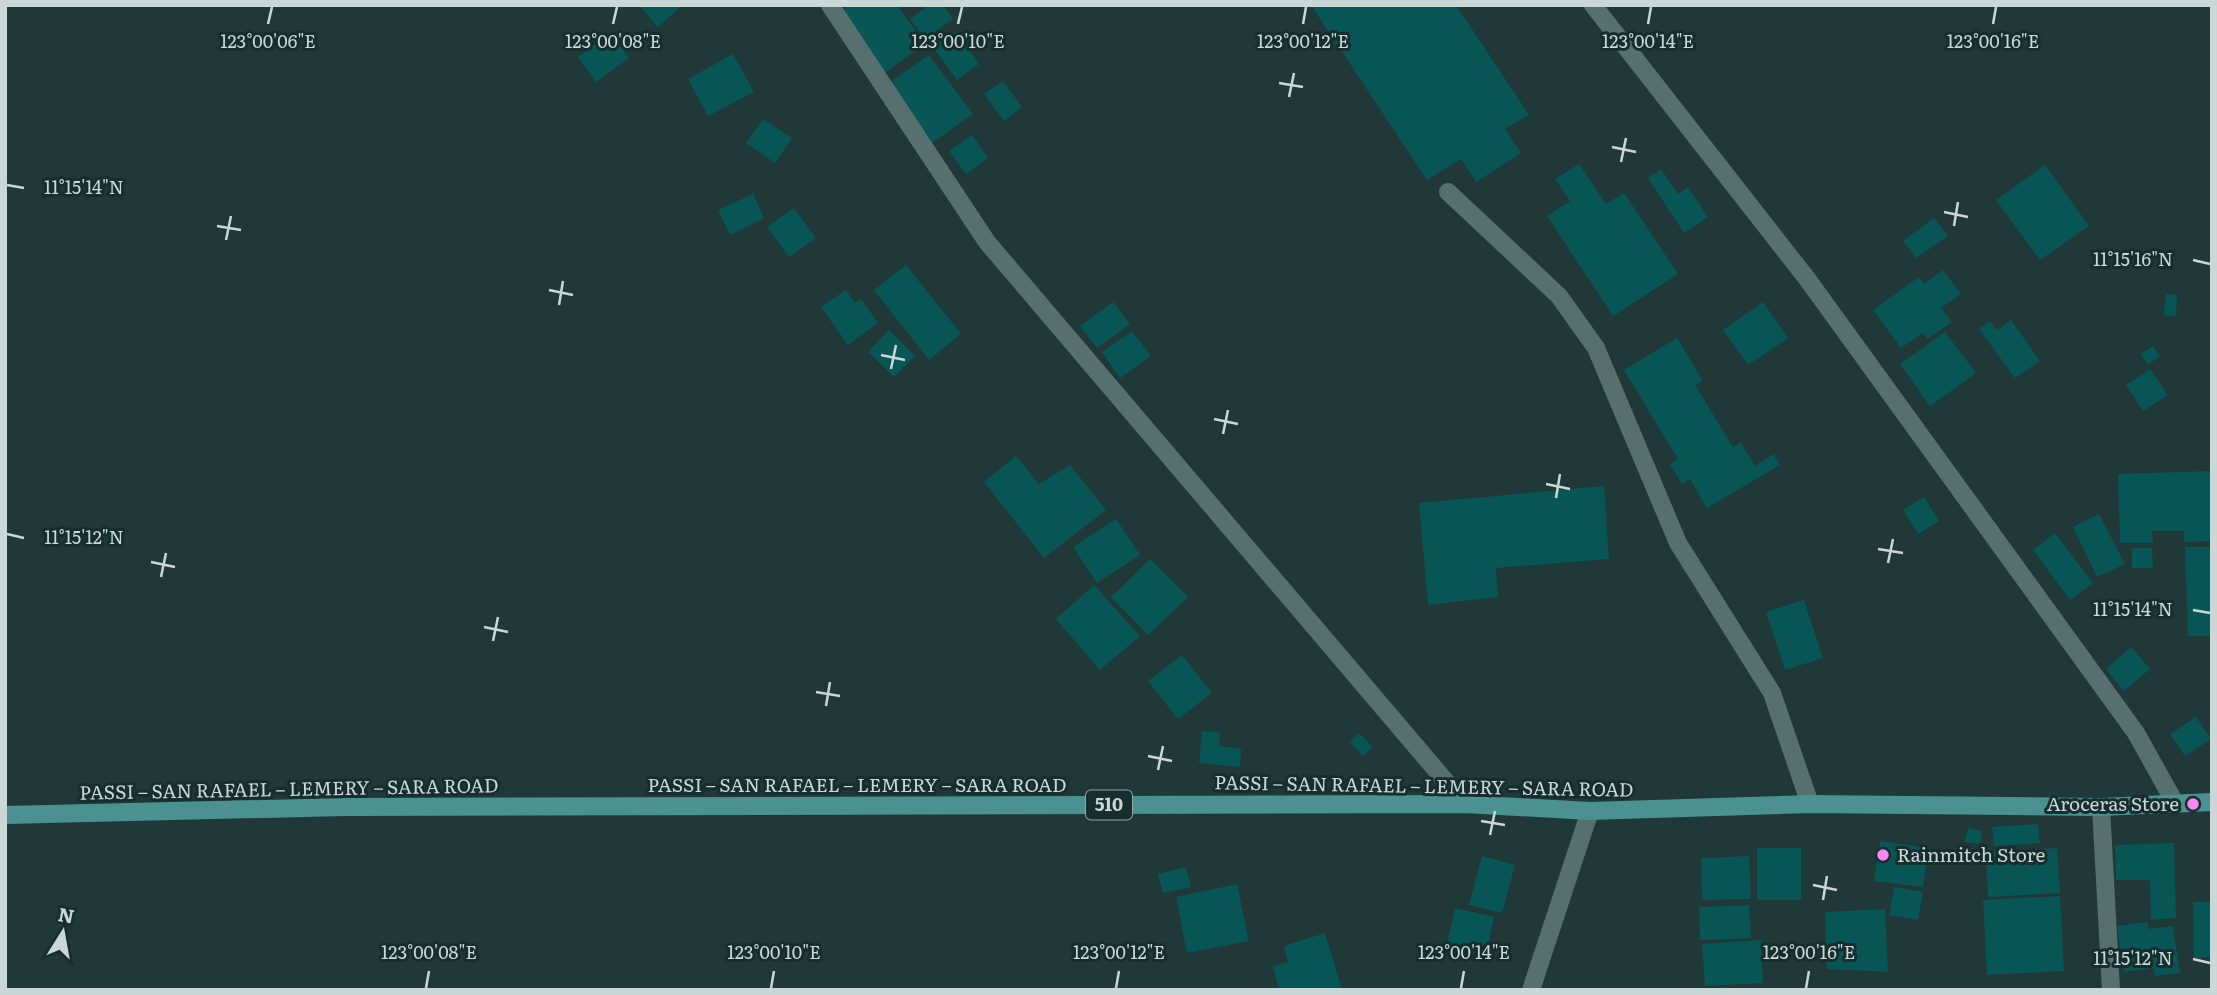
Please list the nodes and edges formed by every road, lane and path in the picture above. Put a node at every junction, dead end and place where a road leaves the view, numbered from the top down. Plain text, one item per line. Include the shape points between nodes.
1 (830, 5) edge
2 (1593, 5) edge
3 (1448, 192) dead end
4 (2212, 802) edge
5 (2175, 803) junction
6 (1465, 804) junction
7 (1810, 804) junction
8 (2101, 807) junction
9 (1590, 811) junction
10 (5, 815) edge
11 (1531, 990) edge
12 (2112, 990) edge

1 - 6 street via 987,242
2 - 5 street via 1808,280 2136,733
3 - 7 street via 1559,296 1596,348 1678,543 1772,693
4 - 5 main road, PASSI – SAN RAFAEL – LEMERY – SARA ROAD / 510
5 - 8 main road, PASSI – SAN RAFAEL – LEMERY – SARA ROAD / 510
6 - 9 main road, PASSI – SAN RAFAEL – LEMERY – SARA ROAD / 510
6 - 10 main road, PASSI – SAN RAFAEL – LEMERY – SARA ROAD / 510 via 346,807
7 - 8 main road, PASSI – SAN RAFAEL – LEMERY – SARA ROAD / 510
7 - 9 main road, PASSI – SAN RAFAEL – LEMERY – SARA ROAD / 510
8 - 12 street
9 - 11 street

